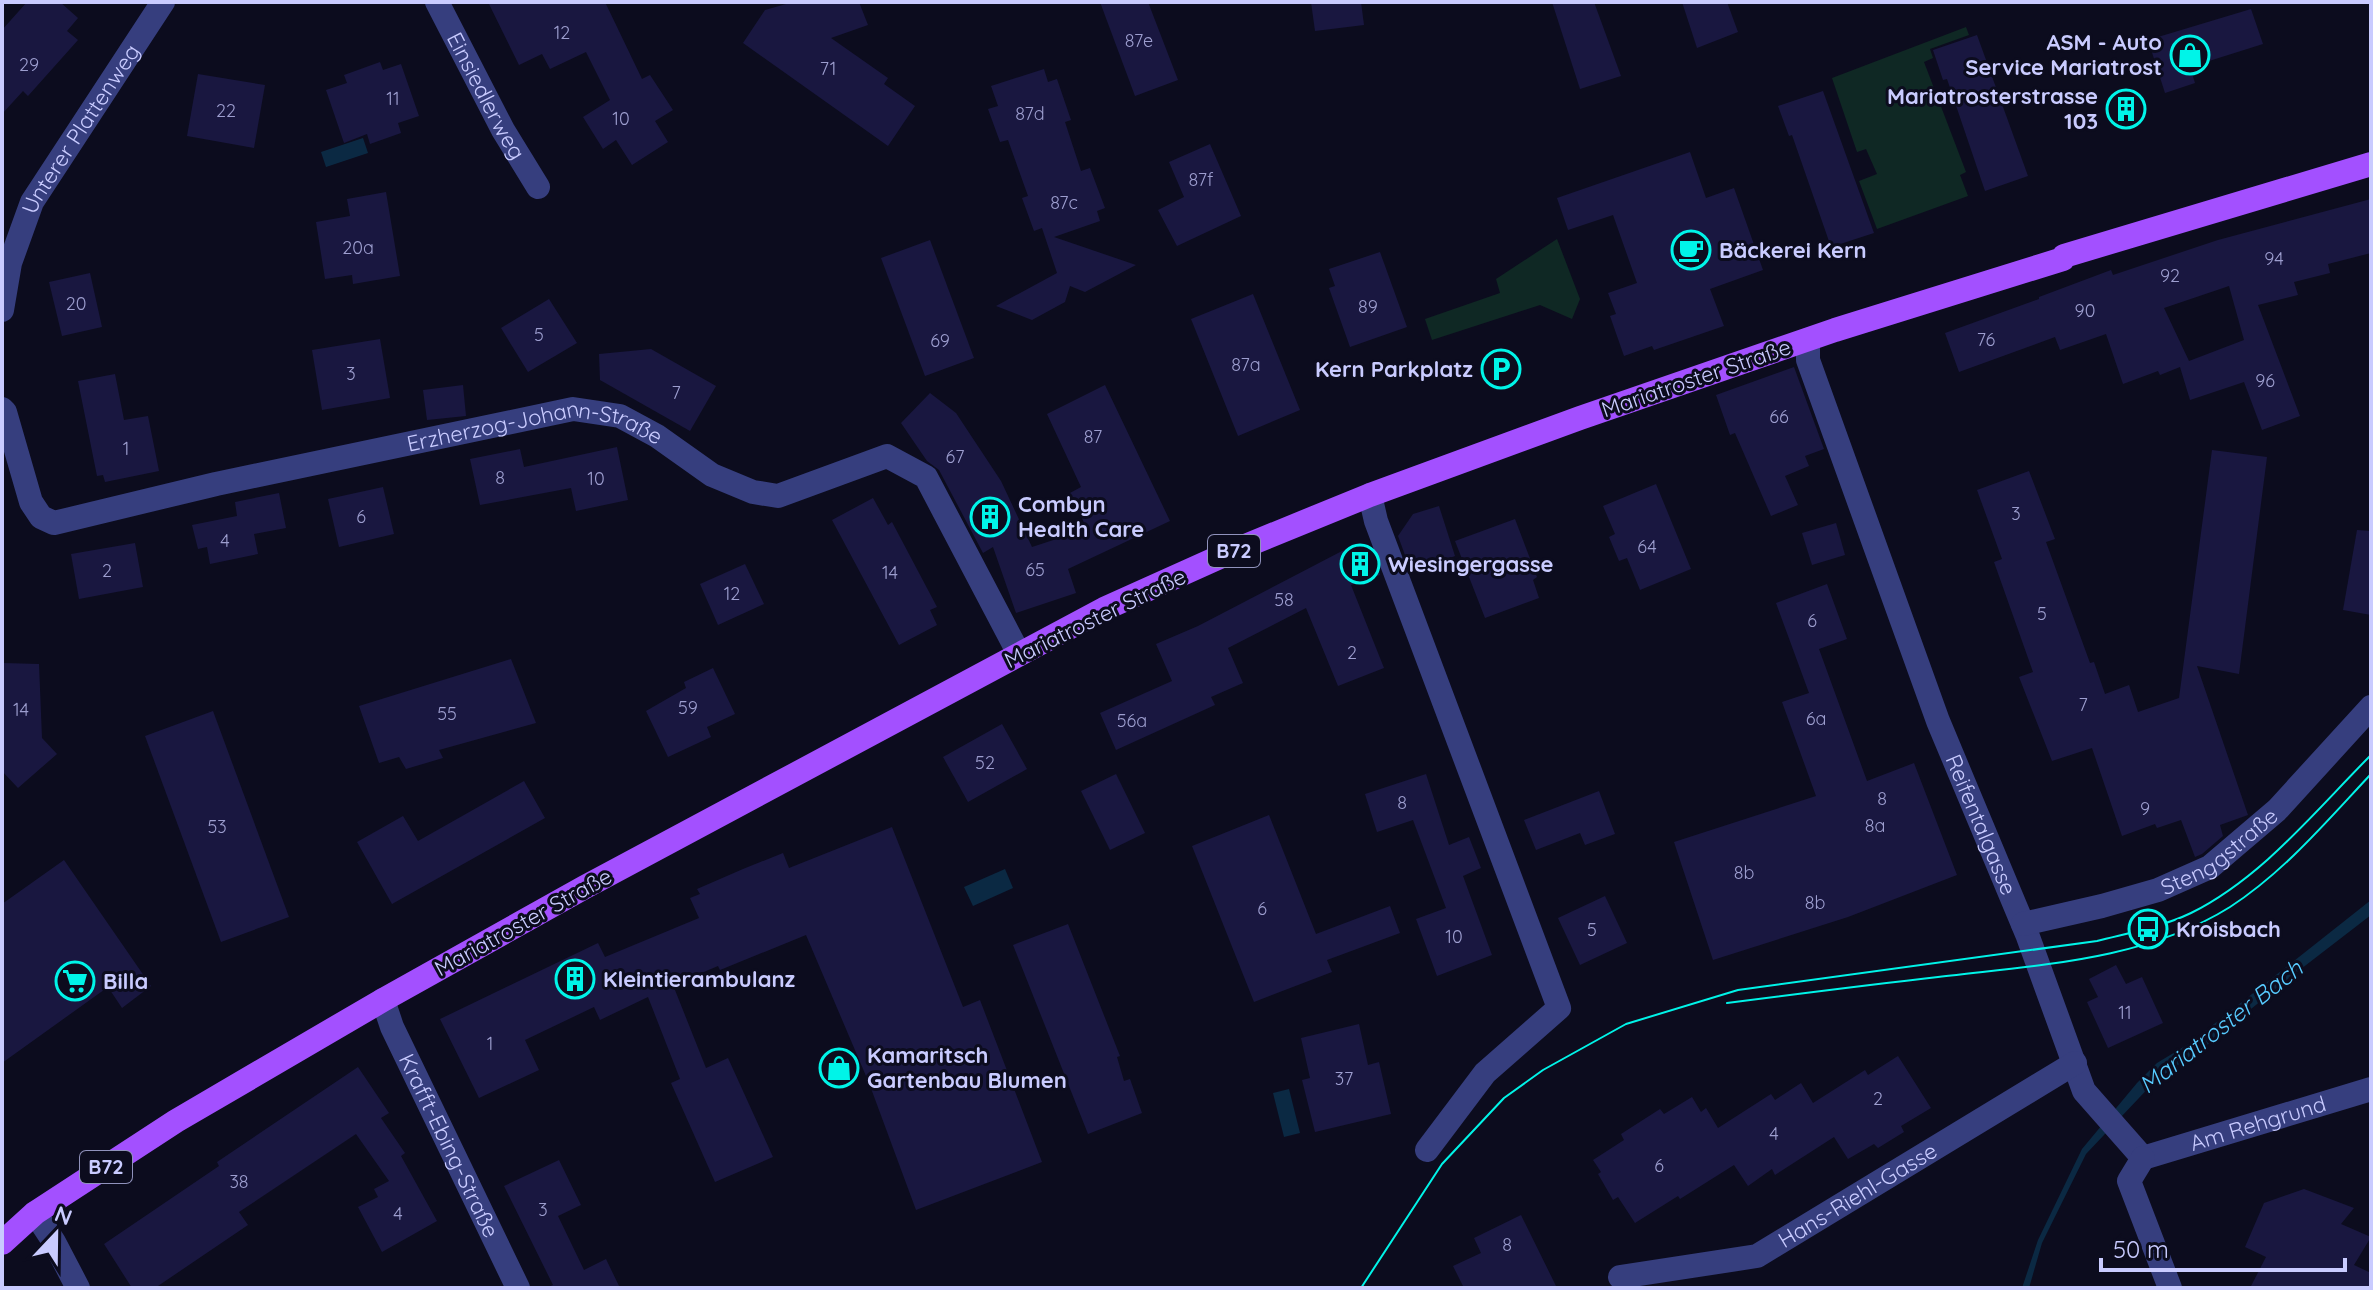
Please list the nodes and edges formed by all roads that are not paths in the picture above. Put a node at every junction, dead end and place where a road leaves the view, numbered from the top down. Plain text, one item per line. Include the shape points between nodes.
1 (163, 2) edge
2 (437, 2) edge
3 (2371, 164) edge
4 (538, 187) dead end
5 (2, 310) edge
6 (1808, 340) junction
7 (2, 409) edge
8 (1370, 495) junction
9 (1019, 654) junction
10 (2371, 707) edge
11 (2023, 924) junction
12 (383, 1000) junction
13 (2075, 1063) junction
14 (2371, 1089) edge
15 (1427, 1150) dead end
16 (2143, 1158) junction
17 (35, 1213) junction
18 (2, 1243) edge
19 (1620, 1277) dead end
20 (78, 1288) edge
21 (518, 1288) edge
22 (2170, 1288) edge

1 - 5 street, Unterer Plattenweg via 32,202 10,263
2 - 4 street, Einsiedlerweg
3 - 6 main road, Mariatroster Straße / B72
6 - 8 main road, Mariatroster Straße / B72
6 - 11 street, Reifentalgasse via 1808,360 1938,721
7 - 9 street, Erzherzog-Johann-Straße via 31,502 41,517 54,523 573,409 620,416 712,475 778,496 887,456 926,477
8 - 9 main road, Mariatroster Straße / B72 via 1104,609
8 - 15 street via 1559,1008 1485,1073
9 - 12 main road, Mariatroster Straße / B72
10 - 11 street, Stenggstraße via 2277,810 2210,867 2158,890
11 - 13 street, Reifentalgasse
12 - 17 main road, Mariatroster Straße / B72 via 176,1121
12 - 21 street, Krafft-Ebing-Straße
13 - 16 street, Reifentalgasse via 2084,1091
13 - 19 street, Hans-Riehl-Gasse via 1757,1256
14 - 16 street, Am Rehgrund
16 - 22 street via 2129,1181
17 - 18 main road, Mariatroster Straße / B72
17 - 20 street

